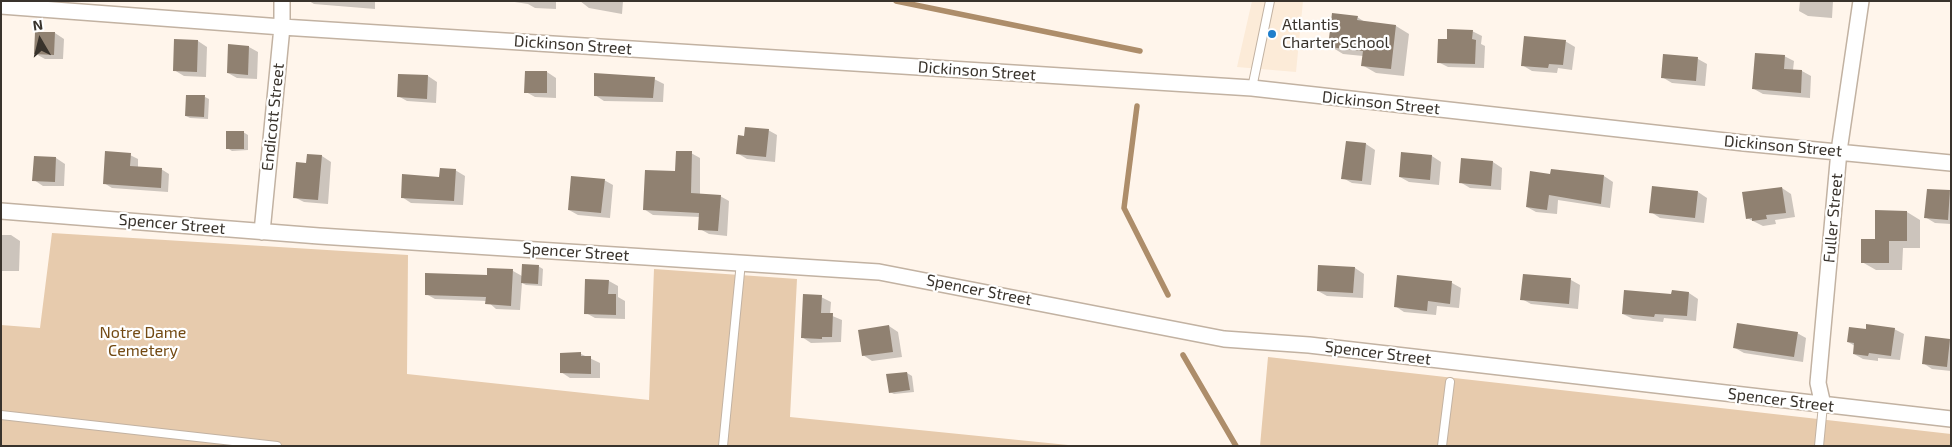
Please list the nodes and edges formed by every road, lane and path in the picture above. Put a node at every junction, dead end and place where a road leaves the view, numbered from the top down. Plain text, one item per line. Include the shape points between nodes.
1 (282, 1) edge
2 (1270, 1) edge
3 (1861, 1) edge
4 (1, 6) edge
5 (68, 6) edge
6 (282, 27) junction
7 (1252, 88) junction
8 (1839, 152) junction
9 (1951, 163) edge
10 (1, 211) edge
11 (262, 232) junction
12 (741, 262) junction
13 (1450, 382) dead end
14 (1823, 405) junction
15 (1, 416) edge
16 (1951, 419) edge
17 (276, 446) edge
18 (723, 446) edge
19 (1442, 446) edge
20 (1818, 446) edge

1 - 6 street, Endicott Street
2 - 7 lane
3 - 8 street, Fuller Street
4 - 5 street, Dickinson Street
5 - 6 street, Dickinson Street
6 - 7 street, Dickinson Street
6 - 11 street, Endicott Street
7 - 8 street, Dickinson Street
8 - 9 street, Dickinson Street
8 - 14 street, Fuller Street via 1818,383
10 - 11 street, Spencer Street
11 - 12 street, Spencer Street
12 - 14 street, Spencer Street via 879,272 1224,339 1309,345
12 - 18 lane
13 - 19 lane
14 - 16 street, Spencer Street
14 - 20 lane
15 - 17 lane

